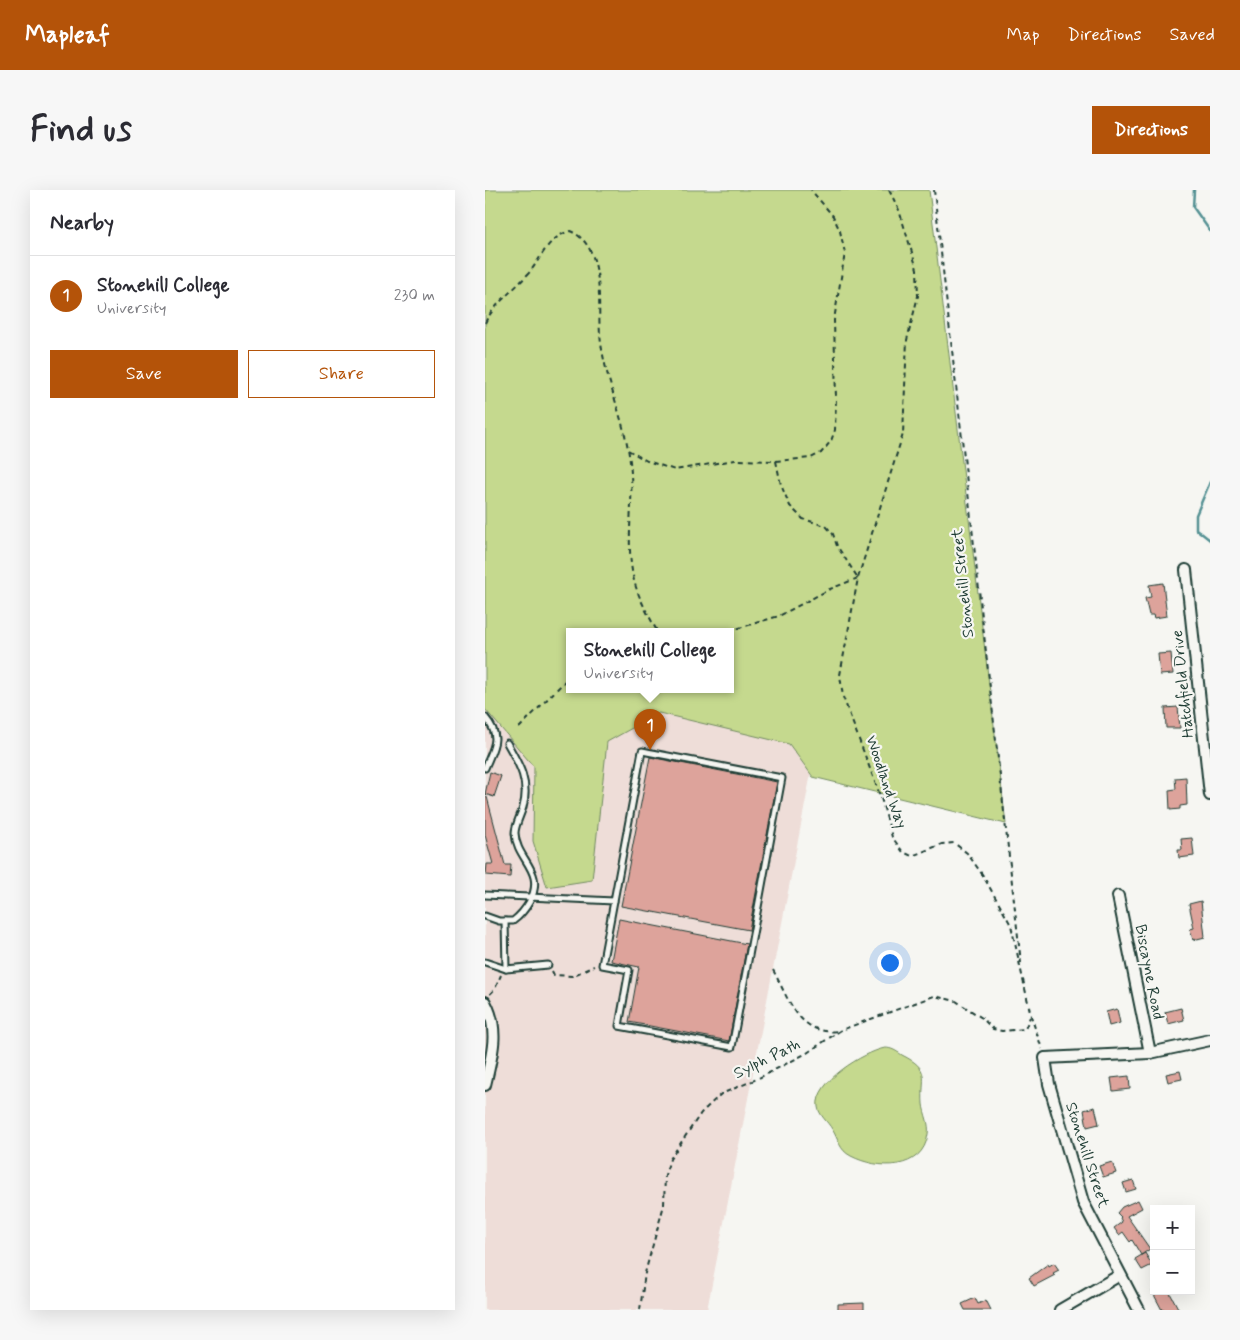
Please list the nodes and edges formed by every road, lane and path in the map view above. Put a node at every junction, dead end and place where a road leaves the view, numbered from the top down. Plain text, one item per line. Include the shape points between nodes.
1 (811, 190) edge
2 (889, 190) edge
3 (934, 190) edge
4 (485, 323) edge
5 (628, 450) junction
6 (776, 461) junction
7 (1186, 570) dead end
8 (858, 578) junction
9 (655, 628) edge
10 (734, 630) edge
11 (566, 680) edge
12 (485, 717) edge
13 (519, 728) dead end
14 (507, 743) dead end
15 (485, 767) edge
16 (1210, 795) edge
17 (485, 896) edge
18 (532, 896) junction
19 (1118, 896) dead end
20 (614, 900) junction
21 (485, 916) edge
22 (505, 921) junction
23 (485, 962) edge
24 (548, 965) joint
25 (603, 966) junction
26 (504, 968) junction
27 (773, 970) dead end
28 (1022, 972) junction
29 (487, 998) edge
30 (1031, 1016) junction
31 (841, 1030) junction
32 (1210, 1040) edge
33 (1150, 1053) junction
34 (1045, 1058) junction
35 (485, 1084) edge
36 (1119, 1274) junction
37 (640, 1310) edge
38 (1060, 1310) edge
39 (1139, 1310) edge

1 - 6 path via 833,216 845,253 834,320 835,430 821,453 811,458
2 - 8 path via 899,210 917,269 918,296 907,340 903,434
3 - 28 path, Stonehill Street
4 - 5 path via 554,239 570,231 582,239 594,261 603,360
5 - 6 path via 647,461 675,470 735,460
5 - 9 path via 631,569 638,594
6 - 8 path via 790,506 803,519 827,526
7 - 16 street, Hatchfield Drive
8 - 10 path via 779,616
8 - 28 path, Woodland Way via 840,675 843,697 881,798 892,837 903,852 912,856 942,844 955,843 967,853 1011,925
11 - 13 path
12 - 15 lane via 495,731 496,739
14 - 18 lane via 525,778 525,800 515,833 535,879
17 - 18 lane
18 - 20 lane
18 - 22 lane via 520,916 513,921
19 - 33 street, Biscayne Road
20 - 25 lane
20 - 25 lane via 642,751 782,778 732,1047 619,1026 629,970
21 - 22 lane
22 - 26 lane
23 - 26 lane
24 - 25 path via 554,975 572,976 590,966
24 - 26 lane
26 - 29 path via 499,983
27 - 31 path via 798,1018 811,1028 827,1032
28 - 30 path
29 - 35 street via 495,1036
30 - 31 path, Sylph Path via 1025,1029 1002,1031 993,1029 956,1001 934,996
30 - 34 path
31 - 37 path, Sylph Path via 807,1053 721,1094 701,1113 670,1159 665,1175 664,1205 645,1273
32 - 33 street
33 - 34 street
34 - 36 street, Stonehill Street via 1049,1084 1083,1202
36 - 38 street
36 - 39 street, Stonehill Street

